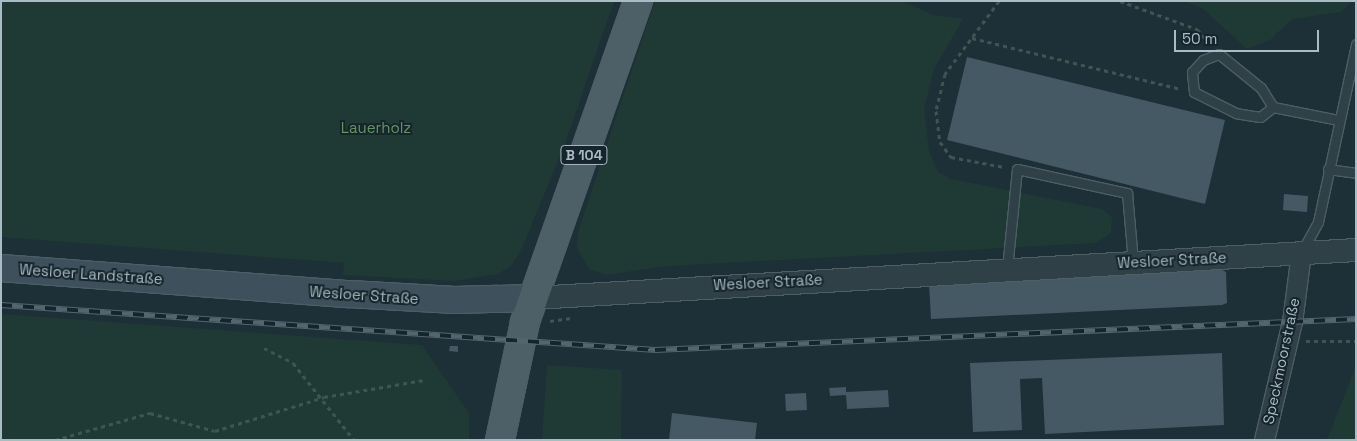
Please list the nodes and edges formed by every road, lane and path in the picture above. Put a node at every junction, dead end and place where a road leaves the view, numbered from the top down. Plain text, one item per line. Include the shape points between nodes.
1 (638, 1) edge
2 (999, 1) edge
3 (1120, 1) edge
4 (972, 38) junction
5 (1356, 44) edge
6 (1219, 54) junction
7 (1194, 92) junction
8 (1273, 107) junction
9 (1338, 120) junction
10 (1017, 169) junction
11 (1328, 169) junction
12 (1356, 173) edge
13 (1356, 250) edge
14 (1301, 253) junction
15 (1133, 262) junction
16 (1, 268) edge
17 (1007, 269) junction
18 (181, 281) joint
19 (534, 298) junction
20 (1288, 340) junction
21 (1356, 341) edge
22 (264, 348) dead end
23 (422, 380) dead end
24 (324, 397) junction
25 (55, 440) edge
26 (354, 440) edge
27 (500, 440) edge
28 (1264, 440) edge

1 - 19 main road, B 104
2 - 4 path
3 - 6 path via 1197,29
4 - 7 path via 1103,74
4 - 10 path via 945,74 936,111 940,142 951,157
5 - 9 lane
6 - 7 lane via 1203,60 1192,72
6 - 8 lane via 1261,88
7 - 8 lane via 1236,113 1260,117
8 - 9 lane
9 - 11 lane
10 - 15 lane via 1127,193
10 - 17 lane
11 - 12 lane
11 - 14 lane via 1318,222
13 - 14 street, Wesloer Straße
14 - 15 street, Wesloer Straße
14 - 20 street, Speckmoorstraße
15 - 17 street, Wesloer Straße
16 - 18 main road, Wesloer Landstraße
17 - 19 street, Wesloer Straße
18 - 19 main road, Wesloer Straße via 455,300
19 - 27 main road, B 104 via 520,340
20 - 21 path
20 - 28 street, Speckmoorstraße
22 - 24 path via 293,363
23 - 24 path
24 - 25 path via 215,431 150,413
24 - 26 path

